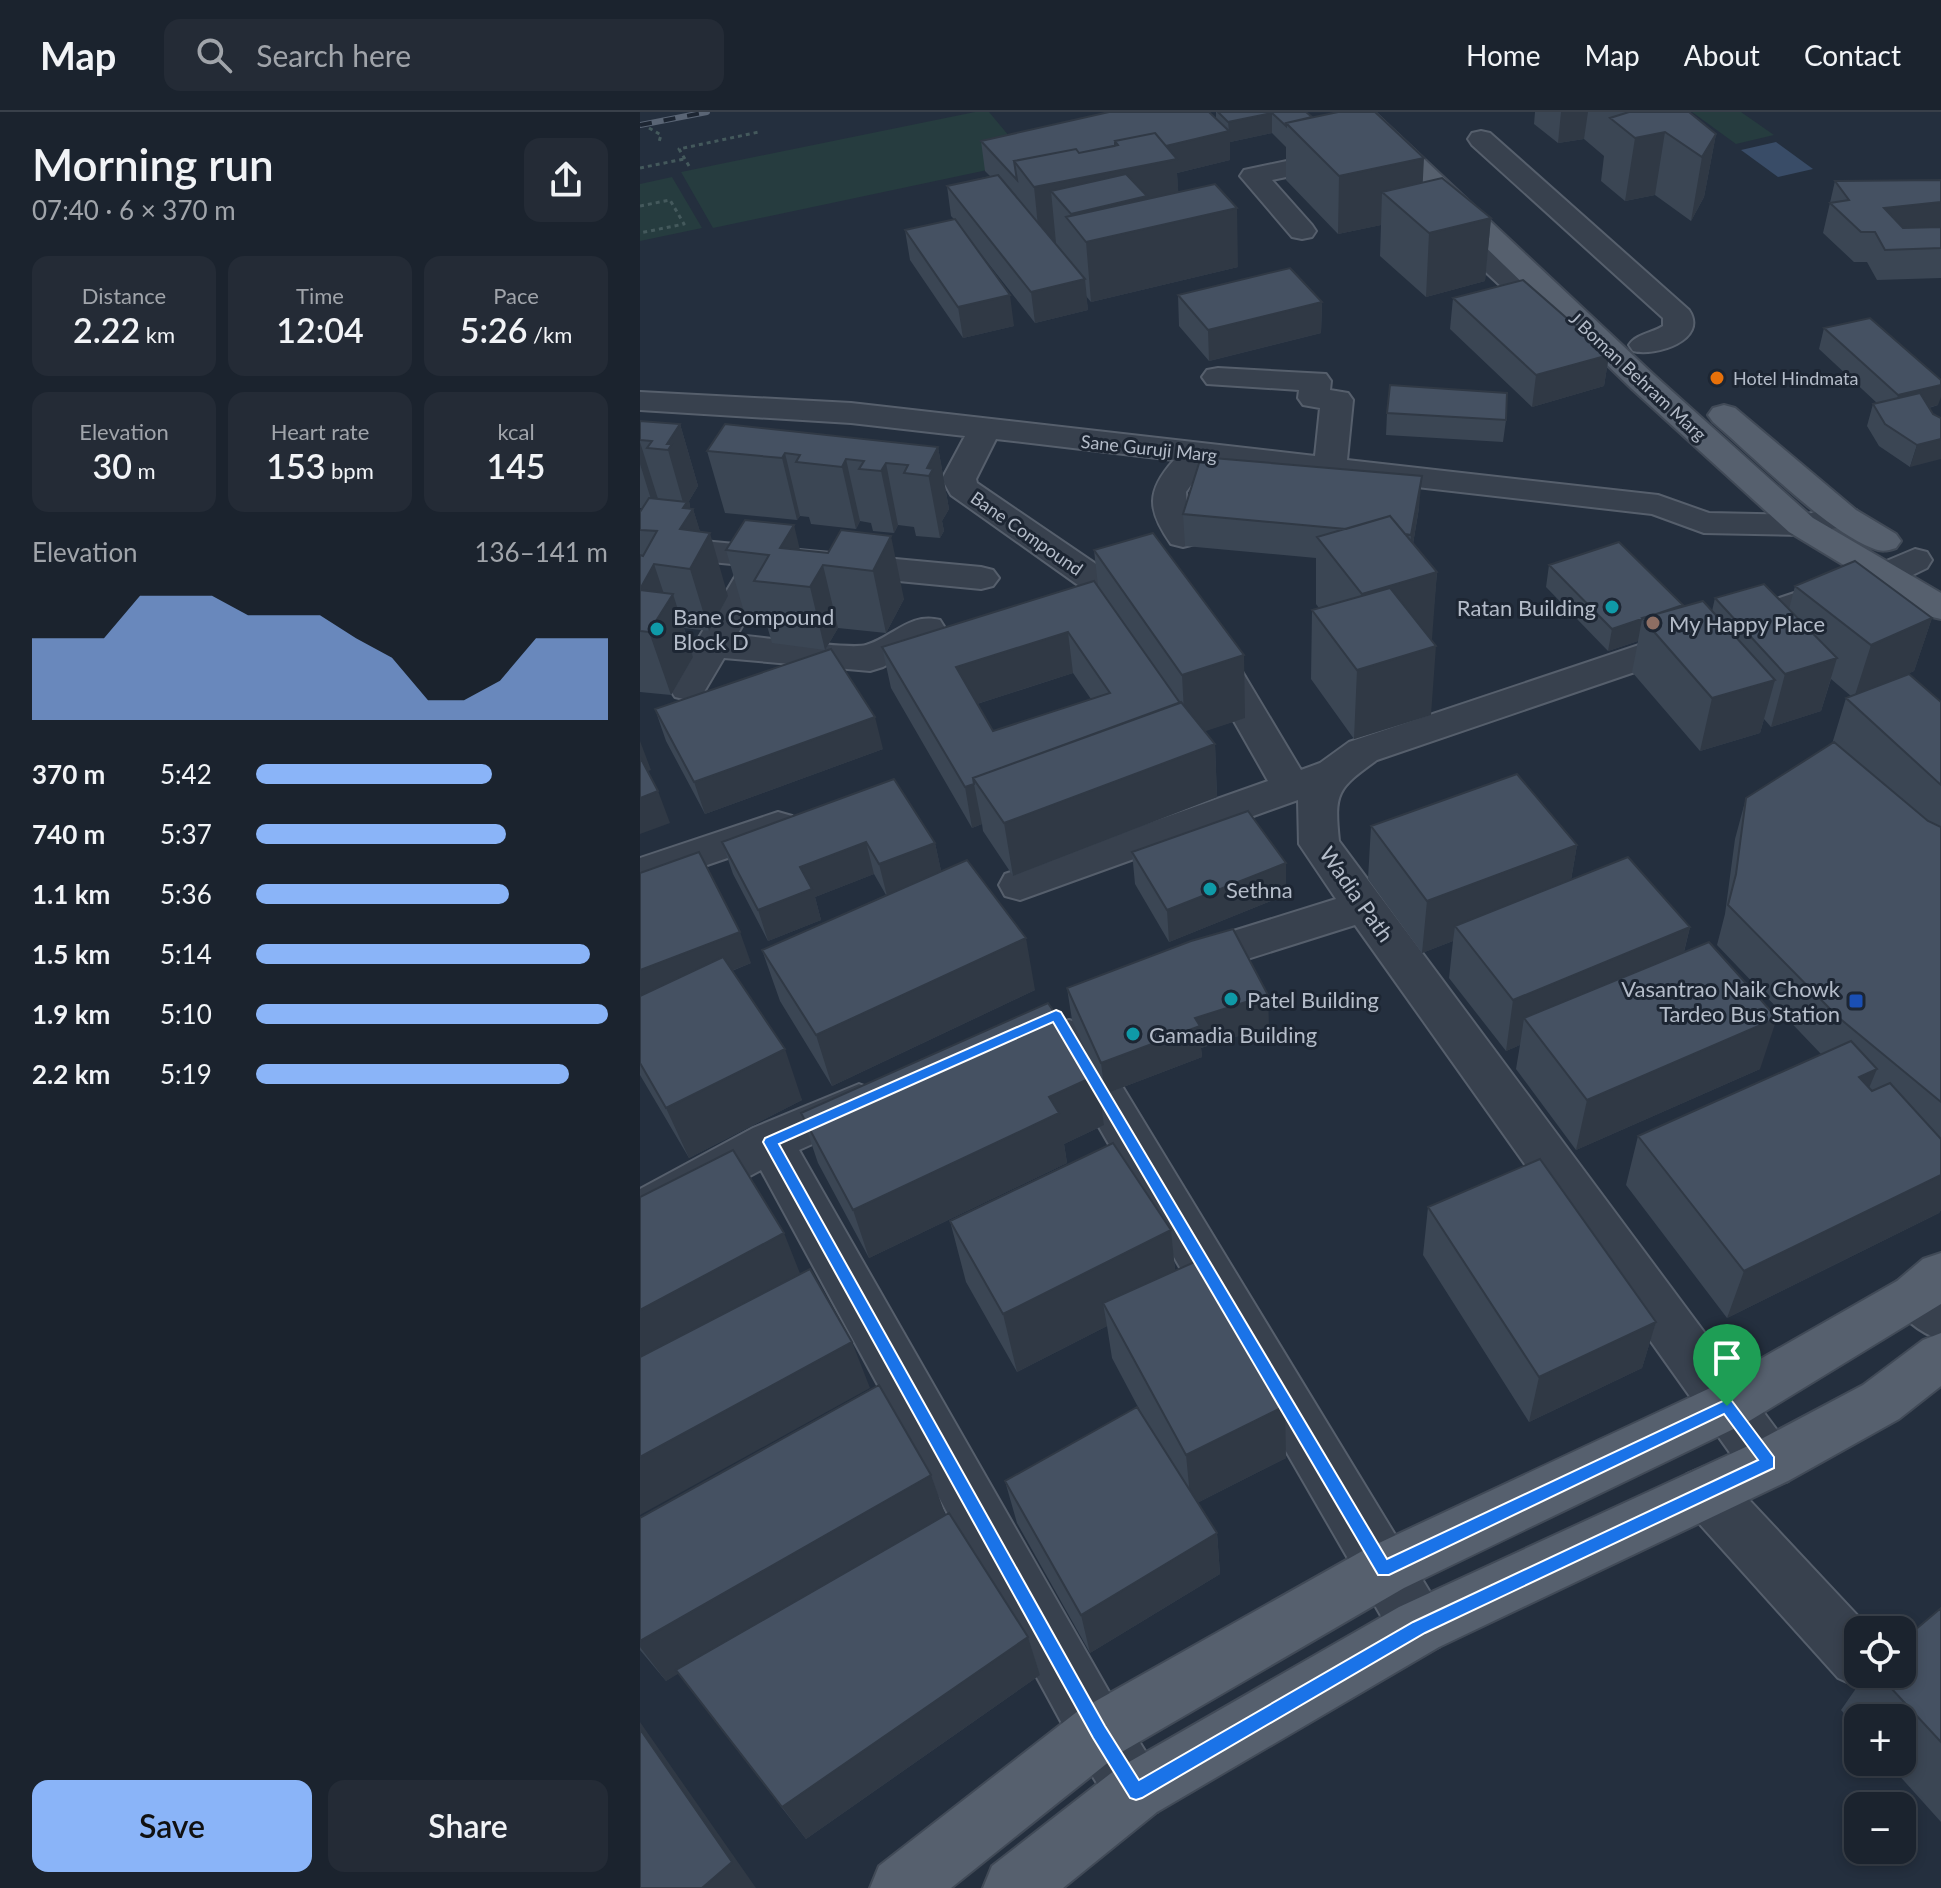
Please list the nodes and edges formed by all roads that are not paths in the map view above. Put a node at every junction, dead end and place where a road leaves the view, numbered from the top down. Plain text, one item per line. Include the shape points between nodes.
1 (1333, 112) edge
2 (1359, 112) edge
3 (1391, 112) edge
4 (1481, 139) dead end
5 (1373, 151) junction
6 (1479, 202) junction
7 (1302, 231) dead end
8 (1630, 351) junction
9 (1218, 377) dead end
10 (1680, 377) dead end
11 (1704, 398) dead end
12 (640, 401) edge
13 (984, 430) junction
14 (1198, 454) junction
15 (1330, 468) junction
16 (1812, 492) junction
17 (1770, 496) junction
18 (1658, 505) junction
19 (1844, 517) junction
20 (1801, 525) junction
21 (1183, 537) edge
22 (641, 547) edge
23 (763, 559) junction
24 (1914, 569) edge
25 (981, 578) dead end
26 (1105, 587) edge
27 (1941, 608) edge
28 (1195, 624) edge
29 (927, 628) dead end
30 (713, 645) junction
31 (688, 688) dead end
32 (1310, 781) junction
33 (811, 814) edge
34 (640, 873) edge
35 (1020, 885) dead end
36 (1364, 906) junction
37 (1151, 973) edge
38 (1042, 1021) edge
39 (903, 1083) edge
40 (770, 1142) junction
41 (640, 1212) edge
42 (1932, 1296) edge
43 (1941, 1356) edge
44 (1727, 1406) junction
45 (1769, 1463) junction
46 (1706, 1492) junction
47 (1384, 1569) junction
48 (1419, 1627) junction
49 (1844, 1643) edge
50 (1099, 1732) junction
51 (1136, 1791) junction
52 (901, 1888) edge
53 (1014, 1888) edge

1 - 5 street
2 - 6 main road, J Boman Behram Marg
3 - 6 main road, J Boman Behram Marg
4 - 8 street via 1678,316 1678,329
5 - 7 street via 1254,176
5 - 8 street via 1578,341
6 - 8 main road, J Boman Behram Marg
8 - 10 main road, J Boman Behram Marg
8 - 17 main road, J Boman Behram Marg
9 - 15 street via 1315,381 1314,398 1337,400
11 - 16 main road, J Boman Behram Marg
12 - 13 street, Sane Guruji Marg via 851,413
13 - 14 street, Sane Guruji Marg
13 - 26 street, Bane Compound via 947,482
14 - 15 street, Sane Guruji Marg
14 - 21 street via 1171,481 1167,498
15 - 18 street, Sane Guruji Marg
16 - 17 street, Sane Guruji Marg
16 - 19 main road, J Boman Behram Marg
17 - 18 street, Sane Guruji Marg via 1694,495
17 - 20 main road, J Boman Behram Marg
18 - 20 street, Sane Guruji Marg via 1704,523
19 - 20 street, Sane Guruji Marg
19 - 24 main road, J Boman Behram Marg
20 - 24 main road, J Boman Behram Marg
22 - 23 street
23 - 25 street
23 - 30 street
24 - 27 main road, J Boman Behram Marg
24 - 32 street via 1363,751
28 - 32 street
29 - 30 street via 870,659
30 - 31 street
32 - 35 street
32 - 36 street, Wadia Path via 1319,844
33 - 34 street
36 - 37 street
36 - 44 street, Wadia Path
38 - 47 street
39 - 40 street
40 - 41 street
40 - 50 street
42 - 44 main road
43 - 45 main road via 1881,1402
44 - 45 street, Wadia Path
44 - 47 main road
45 - 46 main road
46 - 48 main road
46 - 49 street
47 - 48 street
47 - 50 main road
48 - 51 main road
50 - 51 street
50 - 52 main road
51 - 53 main road

